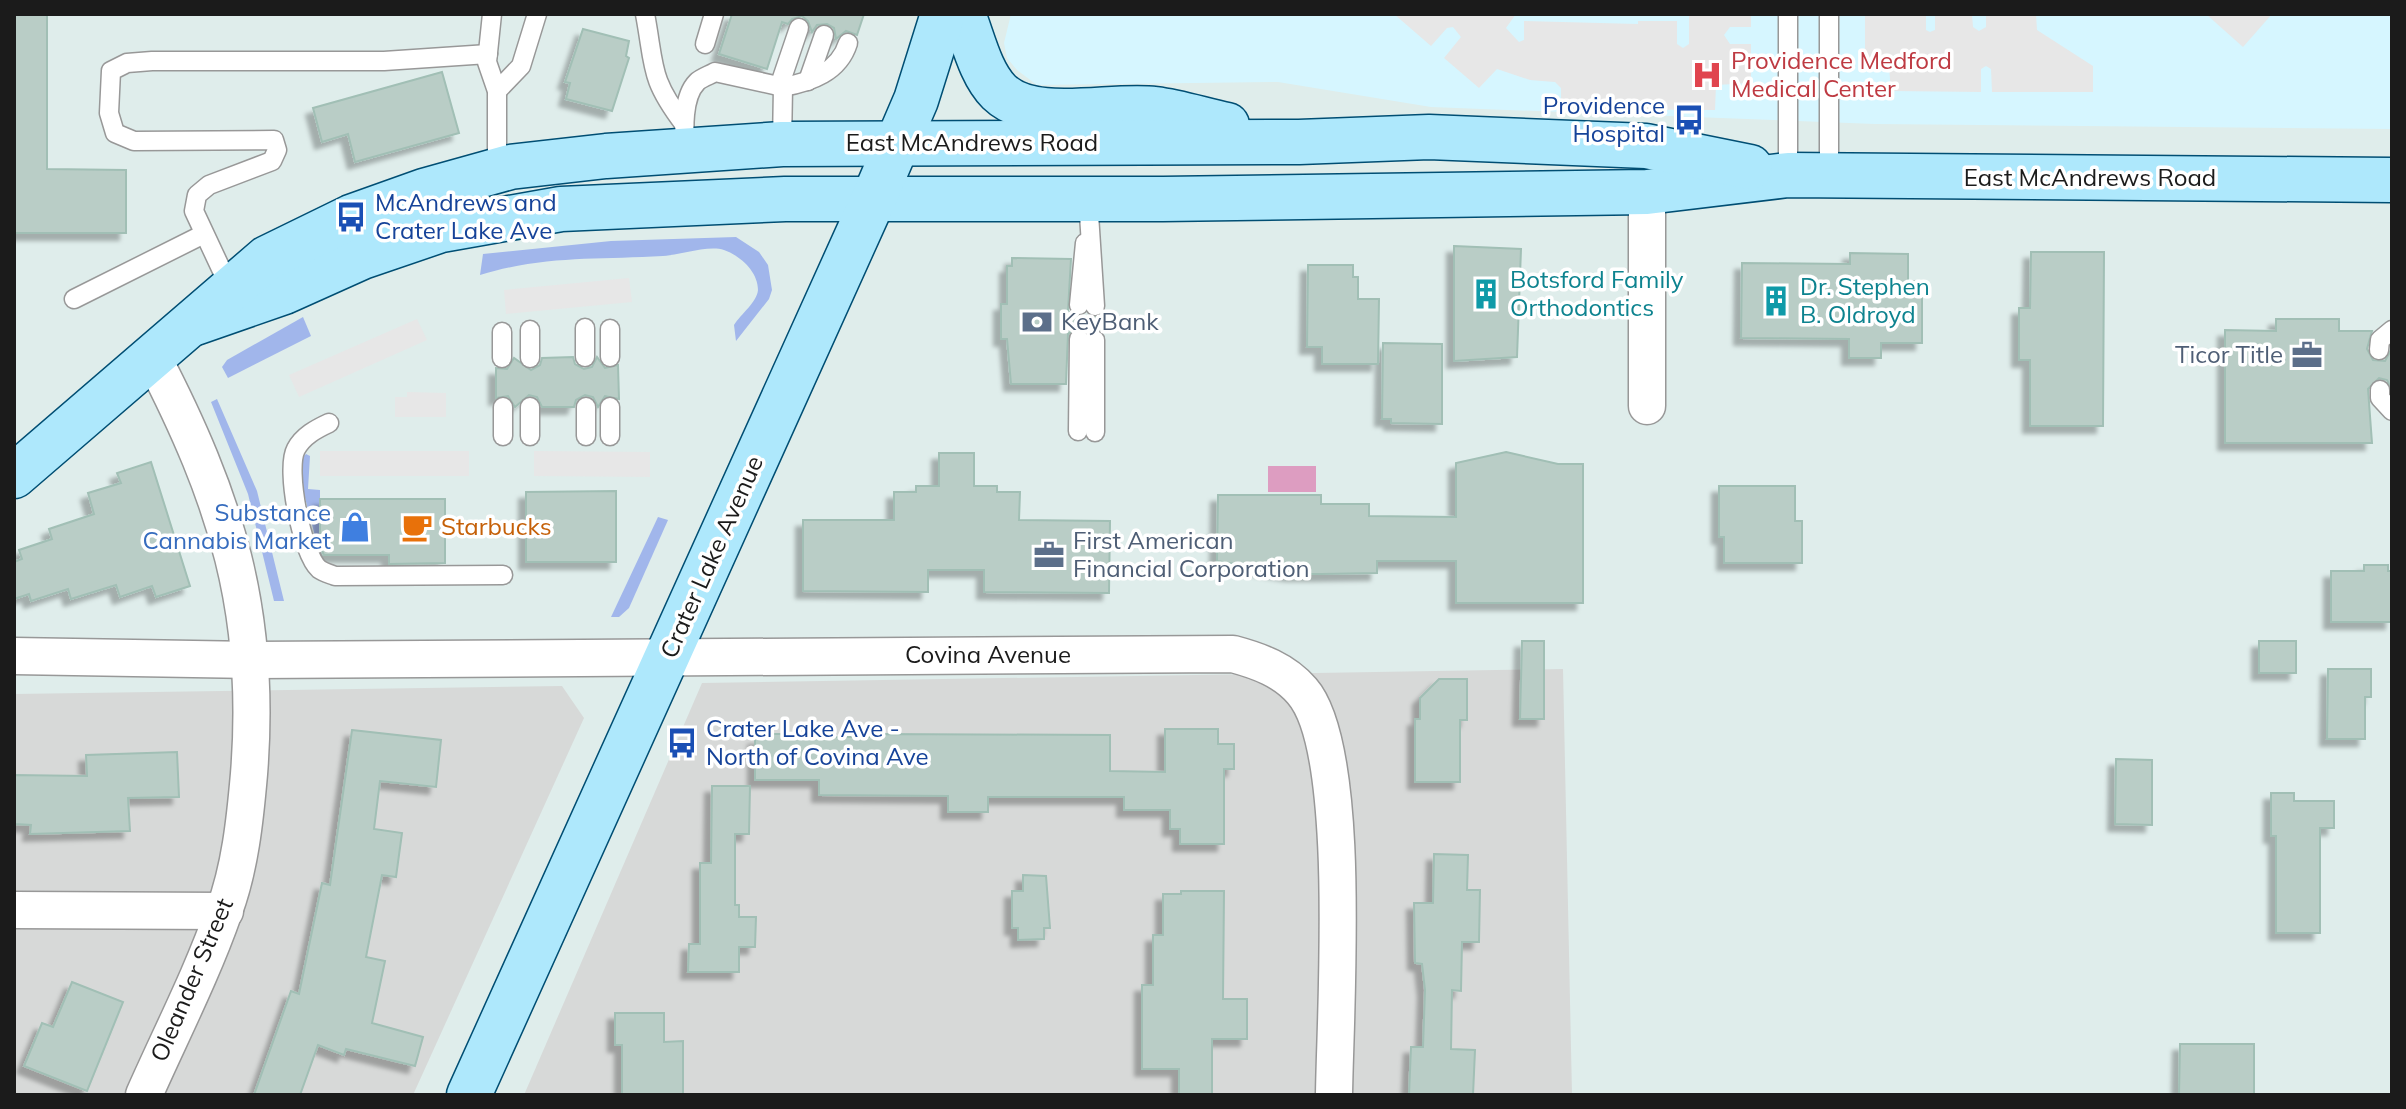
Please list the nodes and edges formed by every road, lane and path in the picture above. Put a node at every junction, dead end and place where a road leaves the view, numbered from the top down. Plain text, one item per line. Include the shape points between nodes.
1 (492, 14) edge
2 (537, 14) edge
3 (645, 14) edge
4 (714, 14) edge
5 (943, 14) edge
6 (963, 14) edge
7 (1788, 14) edge
8 (1829, 14) edge
9 (799, 28) dead end
10 (824, 35) dead end
11 (848, 43) dead end
12 (705, 44) dead end
13 (488, 54) junction
14 (808, 81) junction
15 (781, 87) junction
16 (497, 91) junction
17 (685, 136) junction
18 (1299, 142) junction
19 (782, 144) junction
20 (898, 144) junction
21 (497, 170) junction
22 (1808, 175) junction
23 (2392, 180) edge
24 (1647, 192) junction
25 (874, 198) junction
26 (1088, 212) junction
27 (204, 234) junction
28 (231, 291) junction
29 (74, 299) dead end
30 (1087, 305) dead end
31 (195, 323) junction
32 (585, 328) dead end
33 (610, 329) dead end
34 (530, 330) dead end
35 (2392, 330) edge
36 (502, 332) dead end
37 (1087, 339) dead end
38 (2379, 350) dead end
39 (152, 356) junction
40 (585, 357) dead end
41 (610, 357) dead end
42 (502, 358) dead end
43 (530, 358) dead end
44 (2380, 390) dead end
45 (1647, 406) dead end
46 (503, 407) dead end
47 (530, 407) dead end
48 (586, 407) dead end
49 (610, 407) dead end
50 (2392, 411) edge
51 (329, 423) dead end
52 (1086, 432) dead end
53 (503, 436) dead end
54 (530, 436) dead end
55 (586, 436) dead end
56 (610, 436) dead end
57 (14, 476) edge
58 (503, 575) dead end
59 (14, 656) edge
60 (667, 657) junction
61 (253, 660) junction
62 (14, 910) edge
63 (225, 911) junction
64 (144, 1095) edge
65 (469, 1095) edge
66 (1334, 1095) edge

1 - 13 lane
2 - 16 lane via 521,66
3 - 17 lane via 661,94
4 - 12 lane
5 - 20 main road, Crater Lake Avenue
6 - 18 main road via 983,67 999,92 1015,102 1040,110 1154,109
7 - 22 lane
8 - 22 lane
9 - 15 lane
10 - 14 lane
11 - 14 lane via 831,70
13 - 16 lane
13 - 27 lane via 384,61 152,61 111,71 109,113 115,133 134,141 274,140 272,161 209,185 197,195 194,211
14 - 15 lane
15 - 17 lane via 715,72 697,82
15 - 19 lane
16 - 21 lane
17 - 19 main road, East McAndrews Road
17 - 21 main road, East McAndrews Road
18 - 20 main road, East McAndrews Road
18 - 22 main road, East McAndrews Road via 1429,137 1646,146
19 - 20 main road, East McAndrews Road
20 - 25 main road, Crater Lake Avenue
21 - 28 main road, East McAndrews Road via 351,217 267,258
22 - 23 main road, East McAndrews Road
22 - 24 main road, East McAndrews Road
24 - 26 main road, East McAndrews Road
24 - 45 street
25 - 26 main road, East McAndrews Road
25 - 31 main road, East McAndrews Road via 670,202 494,218 362,257
25 - 60 main road, Crater Lake Avenue
26 - 30 lane via 1079,277
27 - 28 lane
27 - 29 lane
28 - 31 main road, East McAndrews Road
31 - 39 main road, East McAndrews Road
32 - 40 lane
33 - 41 lane
34 - 43 lane
35 - 38 lane via 2380,340
36 - 42 lane
37 - 52 lane
39 - 57 main road, East McAndrews Road
39 - 61 street, Oleander Street via 207,469 240,582
44 - 50 lane
46 - 53 lane
47 - 54 lane
48 - 55 lane
49 - 56 lane
51 - 58 lane via 309,433 295,451 291,468 309,555 319,569 335,576
59 - 61 street, Covina Avenue
60 - 61 street, Covina Avenue
60 - 65 main road, Crater Lake Avenue
60 - 66 street, Covina Avenue via 1233,654 1284,674 1304,692 1318,716 1332,774
61 - 63 street, Oleander Street via 248,790 241,850
62 - 63 street
63 - 64 street, Oleander Street

